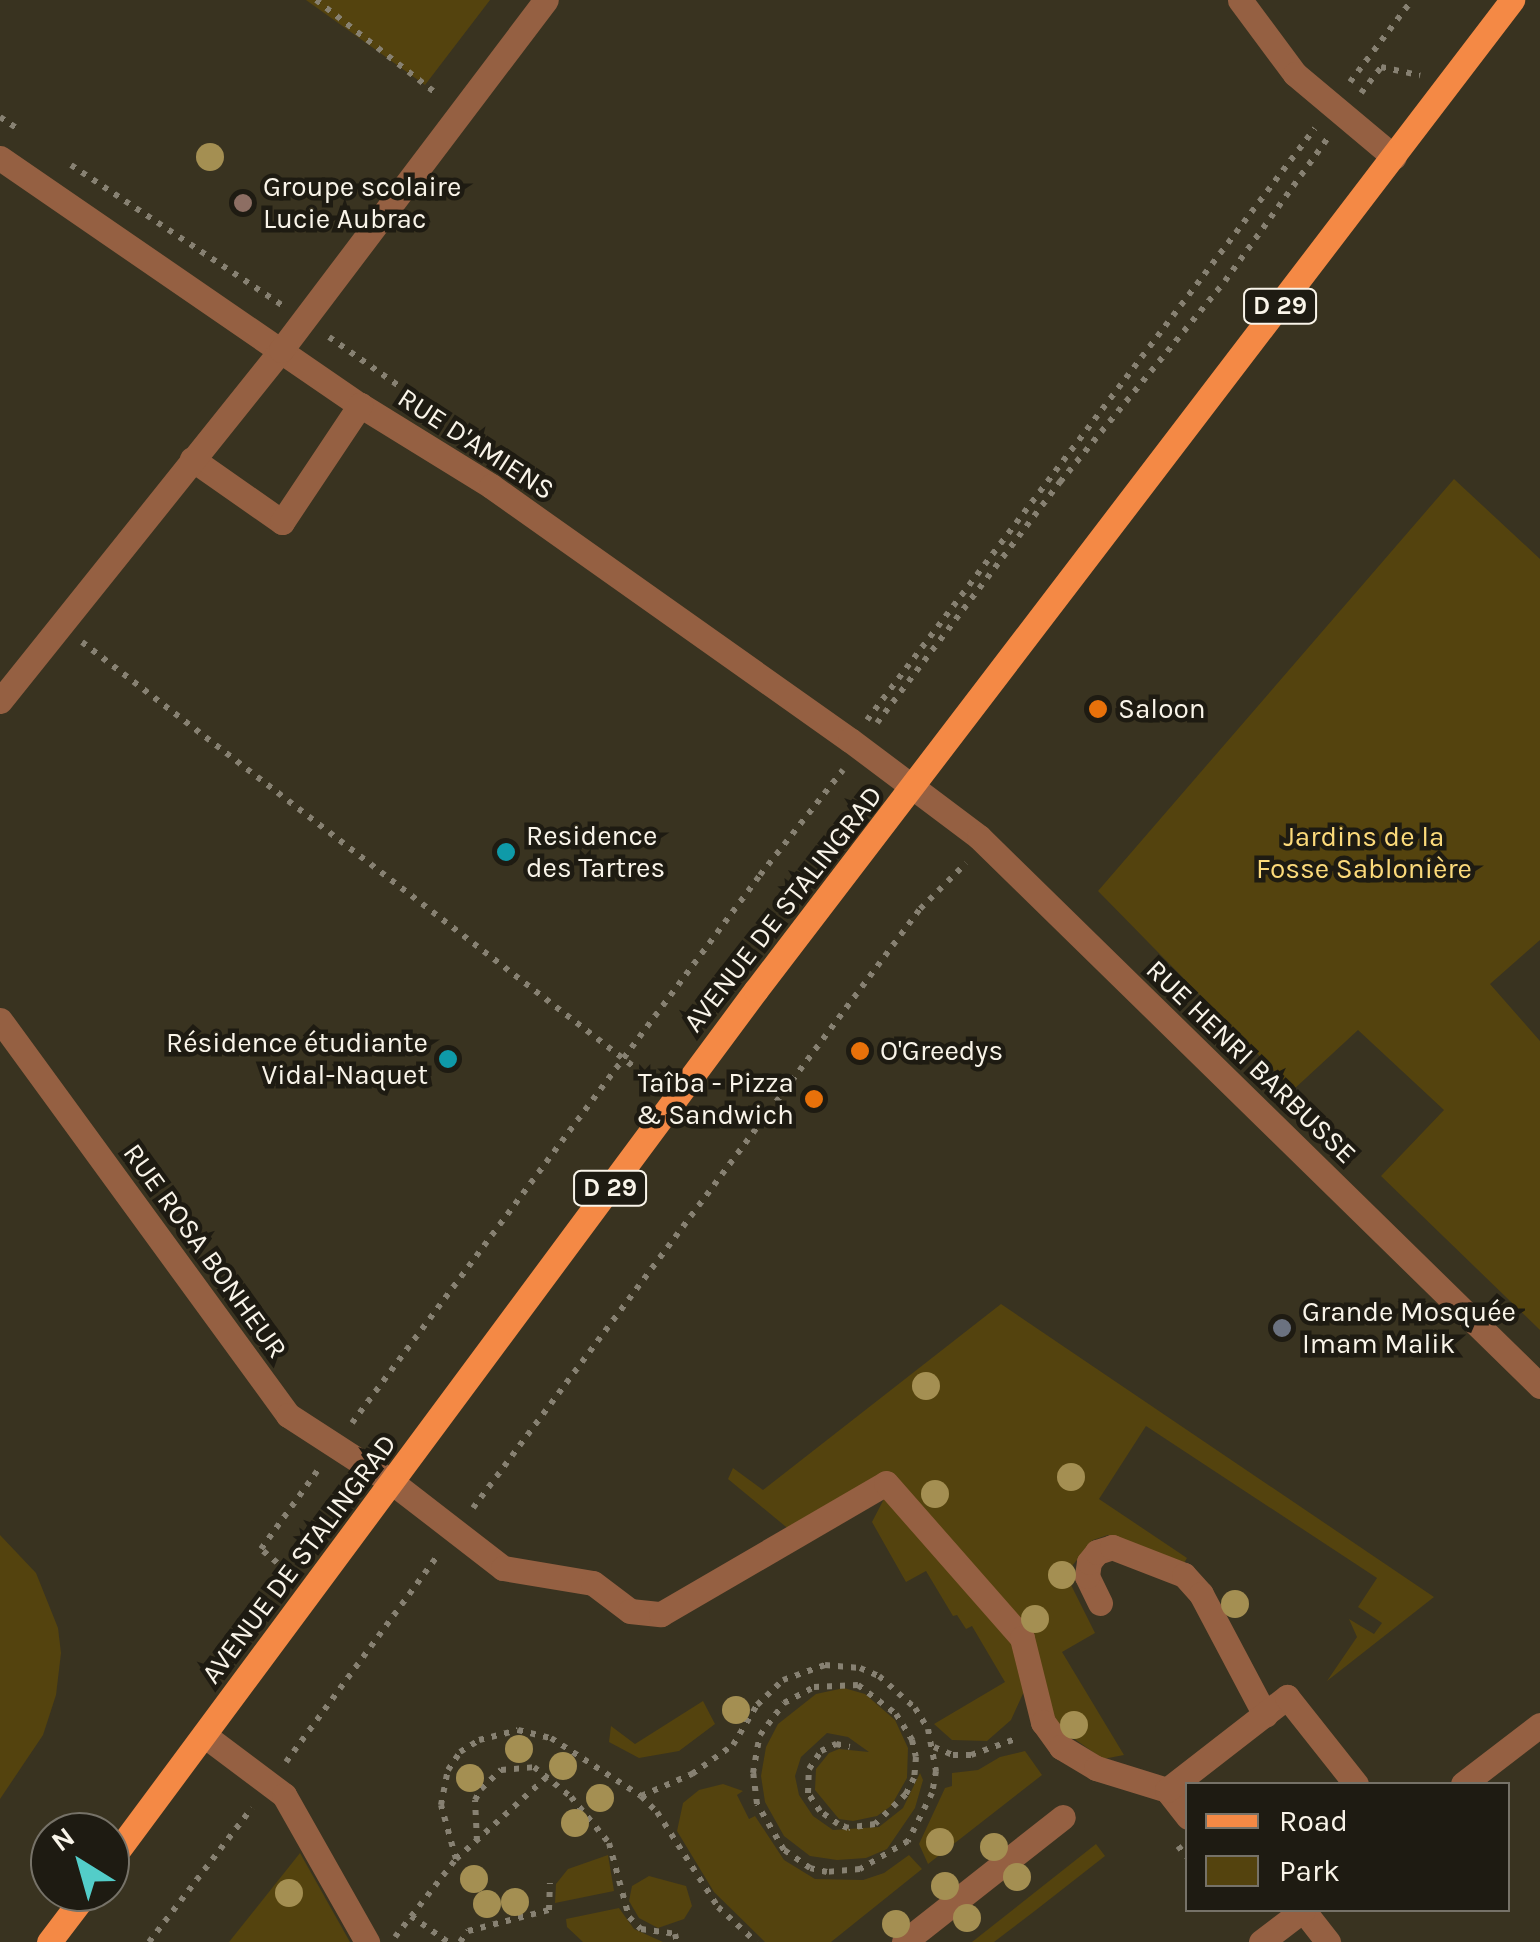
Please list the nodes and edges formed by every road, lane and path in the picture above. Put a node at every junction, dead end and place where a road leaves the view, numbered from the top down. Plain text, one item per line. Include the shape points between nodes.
1 (316, 0) edge
2 (546, 0) edge
3 (1240, 0) edge
4 (1412, 0) edge
5 (1512, 0) edge
6 (1450, 82) junction
7 (1337, 112) junction
8 (461, 113) junction
9 (1394, 157) junction
10 (0, 158) edge
11 (281, 350) junction
12 (360, 405) junction
13 (192, 459) junction
14 (58, 624) junction
15 (0, 700) edge
16 (855, 744) junction
17 (914, 787) junction
18 (985, 844) junction
19 (0, 1020) edge
20 (624, 1060) junction
21 (676, 1099) junction
22 (1540, 1386) edge
23 (336, 1446) junction
24 (393, 1483) junction
25 (456, 1532) junction
26 (312, 1592) junction
27 (1100, 1603) dead end
28 (1265, 1714) junction
29 (1043, 1722) junction
30 (1540, 1725) edge
31 (204, 1735) junction
32 (850, 1747) dead end
33 (934, 1747) junction
34 (548, 1776) junction
35 (272, 1782) junction
36 (1354, 1782) edge
37 (1466, 1782) edge
38 (1167, 1790) junction
39 (641, 1796) junction
40 (1185, 1813) edge
41 (1063, 1817) dead end
42 (130, 1834) edge
43 (477, 1841) junction
44 (456, 1859) junction
45 (550, 1882) dead end
46 (72, 1912) edge
47 (1300, 1912) edge
48 (1305, 1912) edge
49 (412, 1916) junction
50 (49, 1942) edge
51 (150, 1942) edge
52 (367, 1942) edge
53 (391, 1942) edge
54 (448, 1942) edge
55 (460, 1942) edge
56 (677, 1942) edge
57 (756, 1942) edge
58 (904, 1942) edge
59 (1261, 1942) edge
60 (1328, 1942) edge

1 - 8 path
2 - 8 street
3 - 7 street via 1295,74
4 - 7 path
5 - 6 main road, AVENUE DE STALINGRAD / D 29
6 - 7 path via 1381,67
6 - 9 main road, AVENUE DE STALINGRAD / D 29
7 - 9 street
7 - 16 path
7 - 16 path via 1225,280
8 - 11 street
9 - 17 main road, AVENUE DE STALINGRAD / D 29
10 - 11 street, RUE D'AMIENS
11 - 12 street, RUE D'AMIENS
11 - 13 street
12 - 13 street via 282,522
12 - 16 street, RUE D'AMIENS via 491,486
13 - 14 street
14 - 15 street
14 - 20 path
16 - 17 street, RUE D'AMIENS
16 - 20 path
17 - 18 street, RUE HENRI BARBUSSE
17 - 21 main road, AVENUE DE STALINGRAD / D 29
18 - 22 street, RUE HENRI BARBUSSE
18 - 25 path via 920,908
19 - 23 street, RUE ROSA BONHEUR via 288,1415
20 - 21 path
20 - 23 path
21 - 24 main road, AVENUE DE STALINGRAD / D 29
23 - 24 street, RUE ROSA BONHEUR
23 - 26 path via 260,1550
24 - 25 street, RUE ROSA BONHEUR
24 - 26 main road, AVENUE DE STALINGRAD / D 29
25 - 29 street, RUE ROSA BONHEUR via 503,1568 593,1583 630,1611 660,1614 886,1482 1022,1638
25 - 35 path
26 - 31 main road, AVENUE DE STALINGRAD / D 29
27 - 28 street via 1087,1576 1096,1552 1112,1547 1184,1575 1201,1594
28 - 36 street via 1287,1698
28 - 38 street
29 - 33 path via 992,1750 952,1755
29 - 38 street via 1085,1764
30 - 37 street
31 - 35 street
31 - 42 main road, AVENUE DE STALINGRAD / D 29
32 - 33 path via 821,1751 809,1769 808,1793 820,1811 848,1828 875,1824 898,1806 917,1767 905,1726 871,1691 842,1683 798,1692 771,1718 757,1746 756,1804 784,1850 810,1868 860,1869 908,1841 932,1793
33 - 39 path via 914,1708 879,1676 825,1665 783,1680 733,1745 692,1774
34 - 43 path
34 - 43 path via 517,1766 492,1776 475,1800
34 - 56 path via 609,1843 629,1916 641,1928 675,1934
35 - 51 path
35 - 52 street
38 - 40 street
39 - 44 path via 540,1732 499,1732 460,1752 441,1788
39 - 57 path via 718,1907
41 - 58 street
43 - 44 path
44 - 49 path
45 - 55 path via 549,1910 468,1931
46 - 50 main road
47 - 59 street
48 - 60 street
49 - 53 path
49 - 54 path

